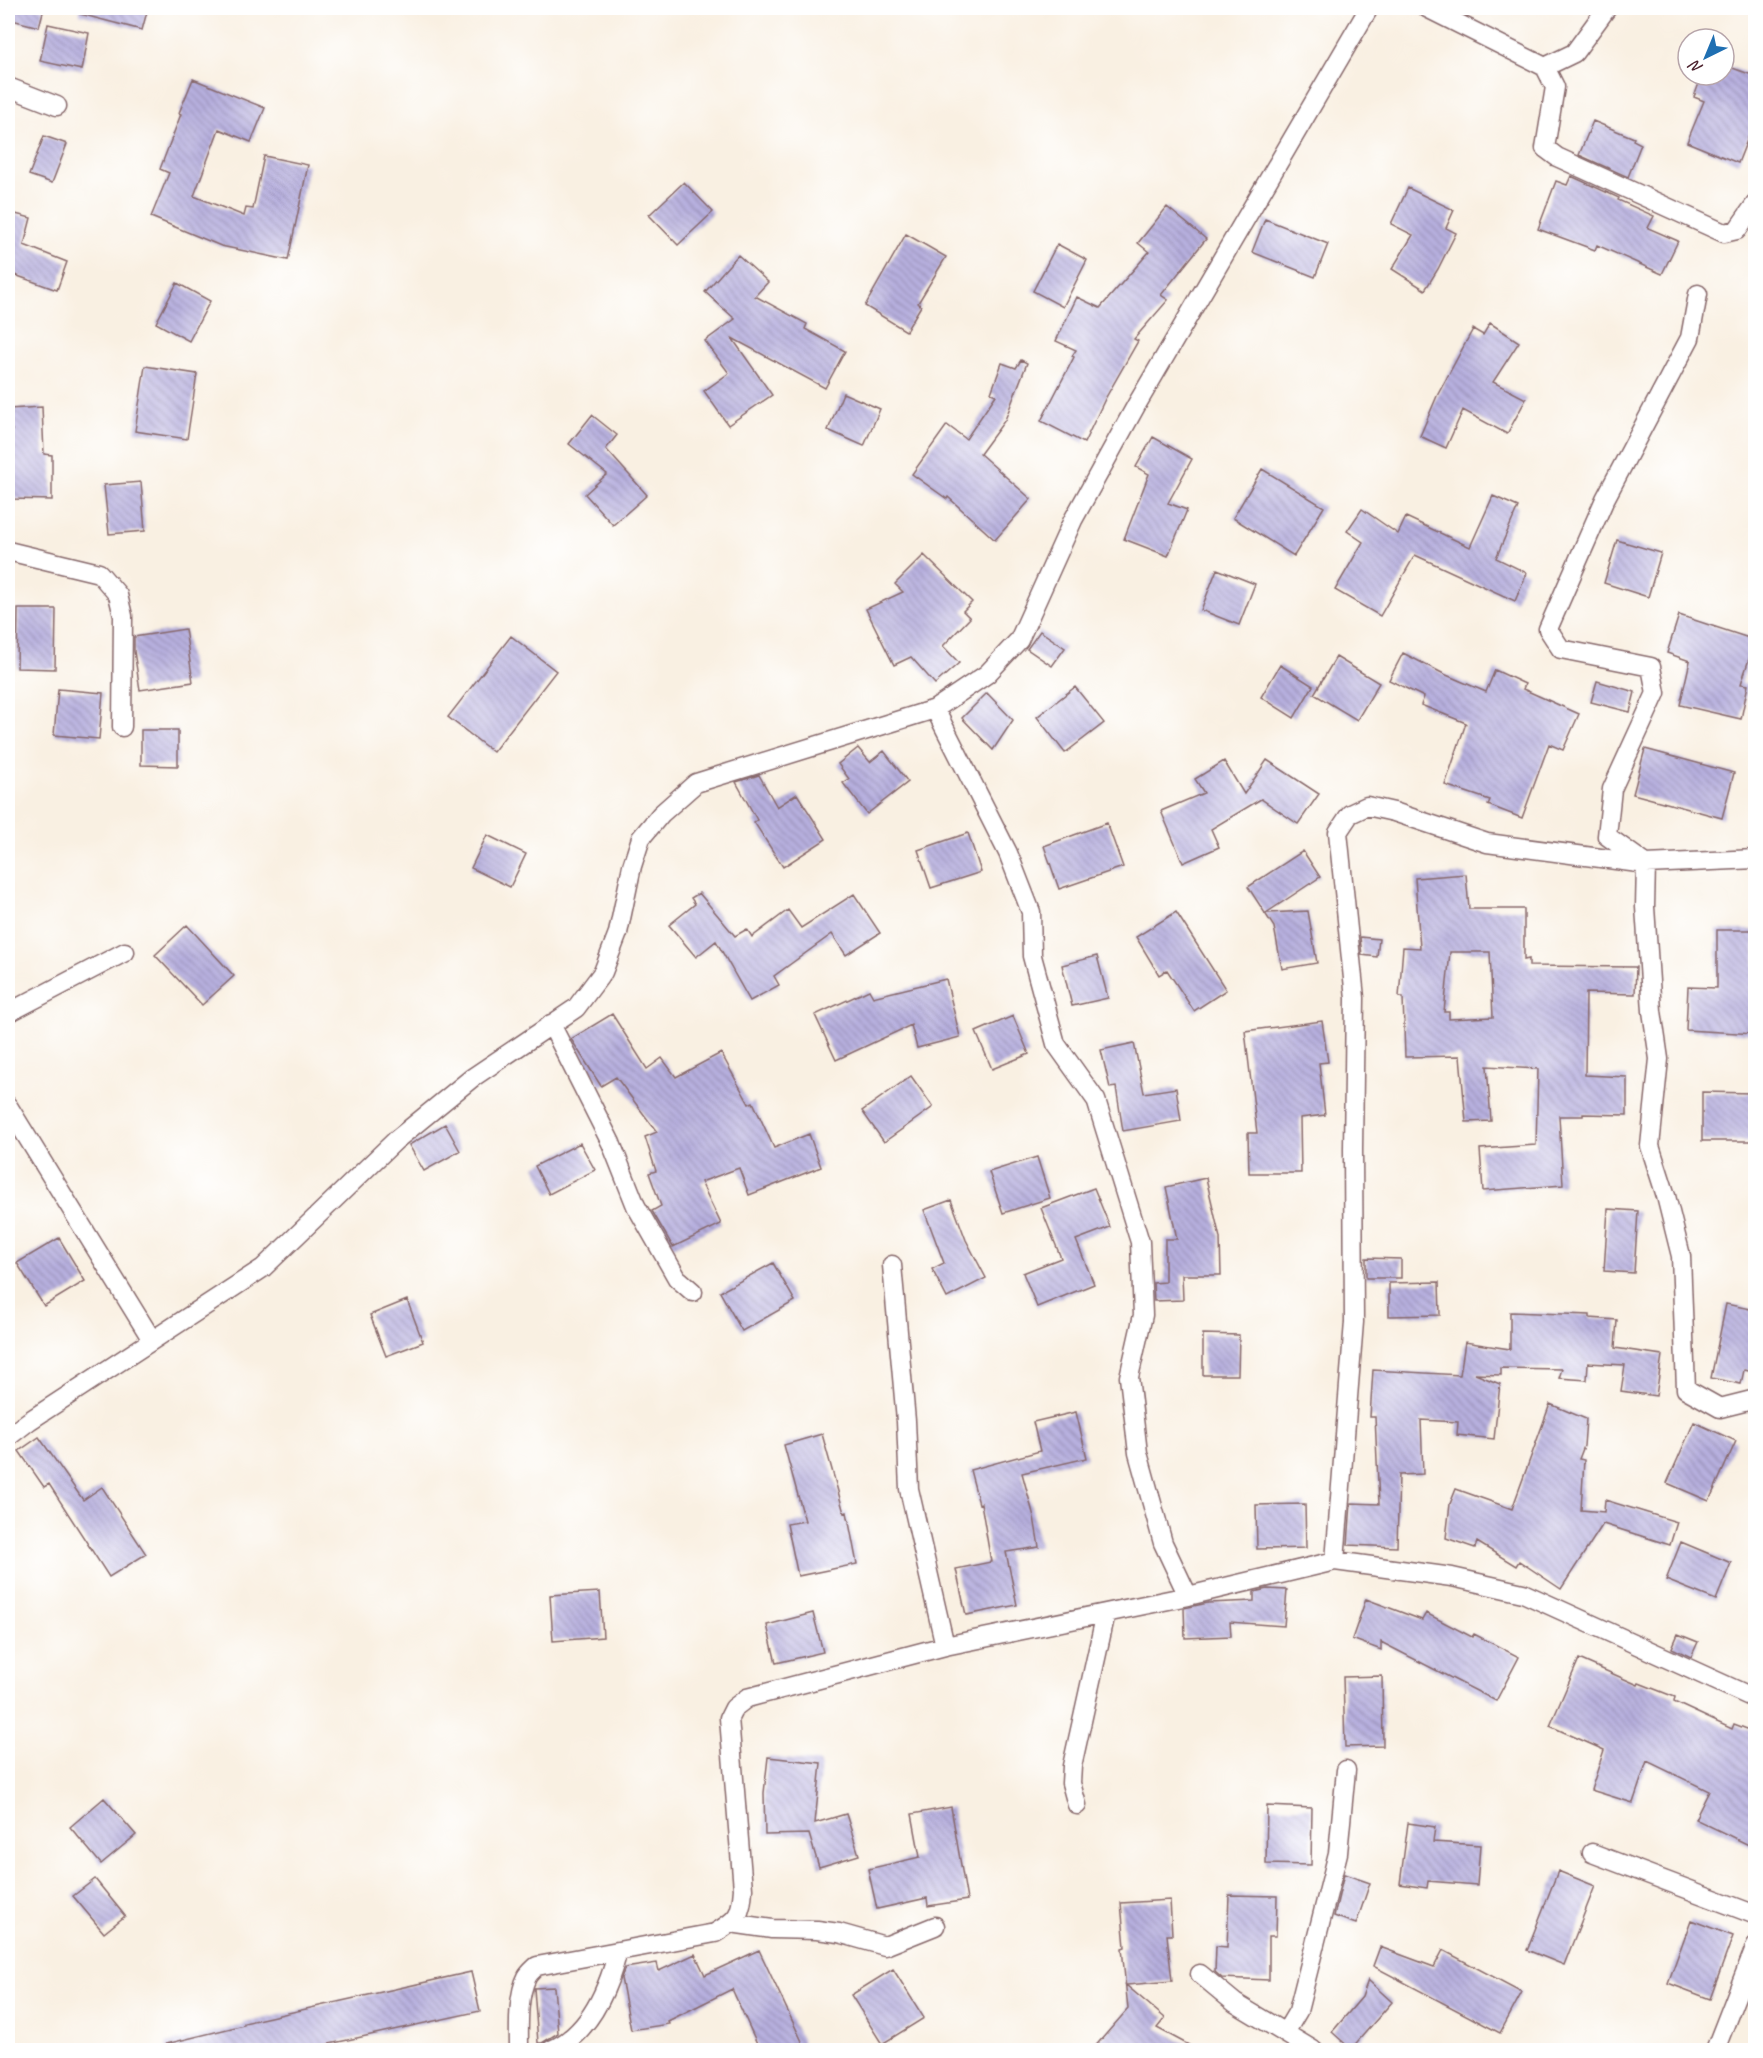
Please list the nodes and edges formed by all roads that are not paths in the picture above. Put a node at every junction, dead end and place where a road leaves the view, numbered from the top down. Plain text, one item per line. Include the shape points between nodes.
1 (1369, 8) edge
2 (1427, 8) edge
3 (1607, 8) edge
4 (1545, 66) junction
5 (8, 87) edge
6 (57, 106) dead end
7 (1755, 204) edge
8 (1698, 294) dead end
9 (8, 551) edge
10 (935, 709) junction
11 (122, 727) dead end
12 (1755, 860) edge
13 (1646, 864) junction
14 (124, 952) dead end
15 (8, 1013) edge
16 (551, 1024) junction
17 (8, 1106) edge
18 (892, 1265) dead end
19 (693, 1292) dead end
20 (152, 1340) junction
21 (1755, 1399) edge
22 (8, 1437) edge
23 (1335, 1561) junction
24 (1188, 1596) junction
25 (1106, 1613) junction
26 (945, 1646) junction
27 (1755, 1699) edge
28 (1346, 1770) dead end
29 (1077, 1805) dead end
30 (1592, 1853) dead end
31 (1755, 1915) edge
32 (731, 1923) junction
33 (935, 1926) dead end
34 (1755, 1945) edge
35 (618, 1951) junction
36 (1200, 1974) dead end
37 (1285, 2033) junction
38 (519, 2050) edge
39 (551, 2050) edge
40 (1313, 2050) edge
41 (1715, 2050) edge

1 - 10 street via 1137,404 1073,520 1019,640 987,674
2 - 4 street
3 - 4 street via 1574,53
4 - 7 street via 1555,87 1545,148 1557,158 1724,233 1737,230
5 - 6 street
8 - 13 street via 1690,338 1605,499 1548,629 1561,649 1651,667 1656,693 1612,789 1606,836
9 - 11 street via 99,573 118,595 123,616
10 - 16 street via 696,783 641,838 618,933 603,972 576,1008
10 - 24 street via 1008,853 1031,912 1032,956 1056,1044 1096,1100 1140,1242 1143,1315 1130,1377 1138,1453 1164,1544
12 - 13 street
13 - 21 street via 1648,965 1659,1059 1650,1146 1681,1256 1686,1389 1720,1408
13 - 23 street via 1487,843 1367,806 1350,814 1338,832 1355,998 1354,1322
14 - 15 street
16 - 19 street via 610,1143 636,1206 677,1278
16 - 20 street via 472,1078 396,1140 263,1268
17 - 20 street
18 - 26 street via 909,1489
20 - 22 street
23 - 24 street
23 - 27 street via 1452,1577 1523,1593
24 - 25 street
25 - 26 street
25 - 29 street via 1072,1766 1071,1783
26 - 32 street via 747,1698 734,1708 729,1729 743,1889 741,1910
28 - 37 street via 1338,1853 1298,2011
30 - 31 street
32 - 33 street via 839,1933 885,1946
32 - 35 street via 715,1933
34 - 41 street
35 - 38 street via 537,1966 527,1976
35 - 39 street via 610,1981 589,2020 563,2046
36 - 37 street via 1236,2003
37 - 40 street

